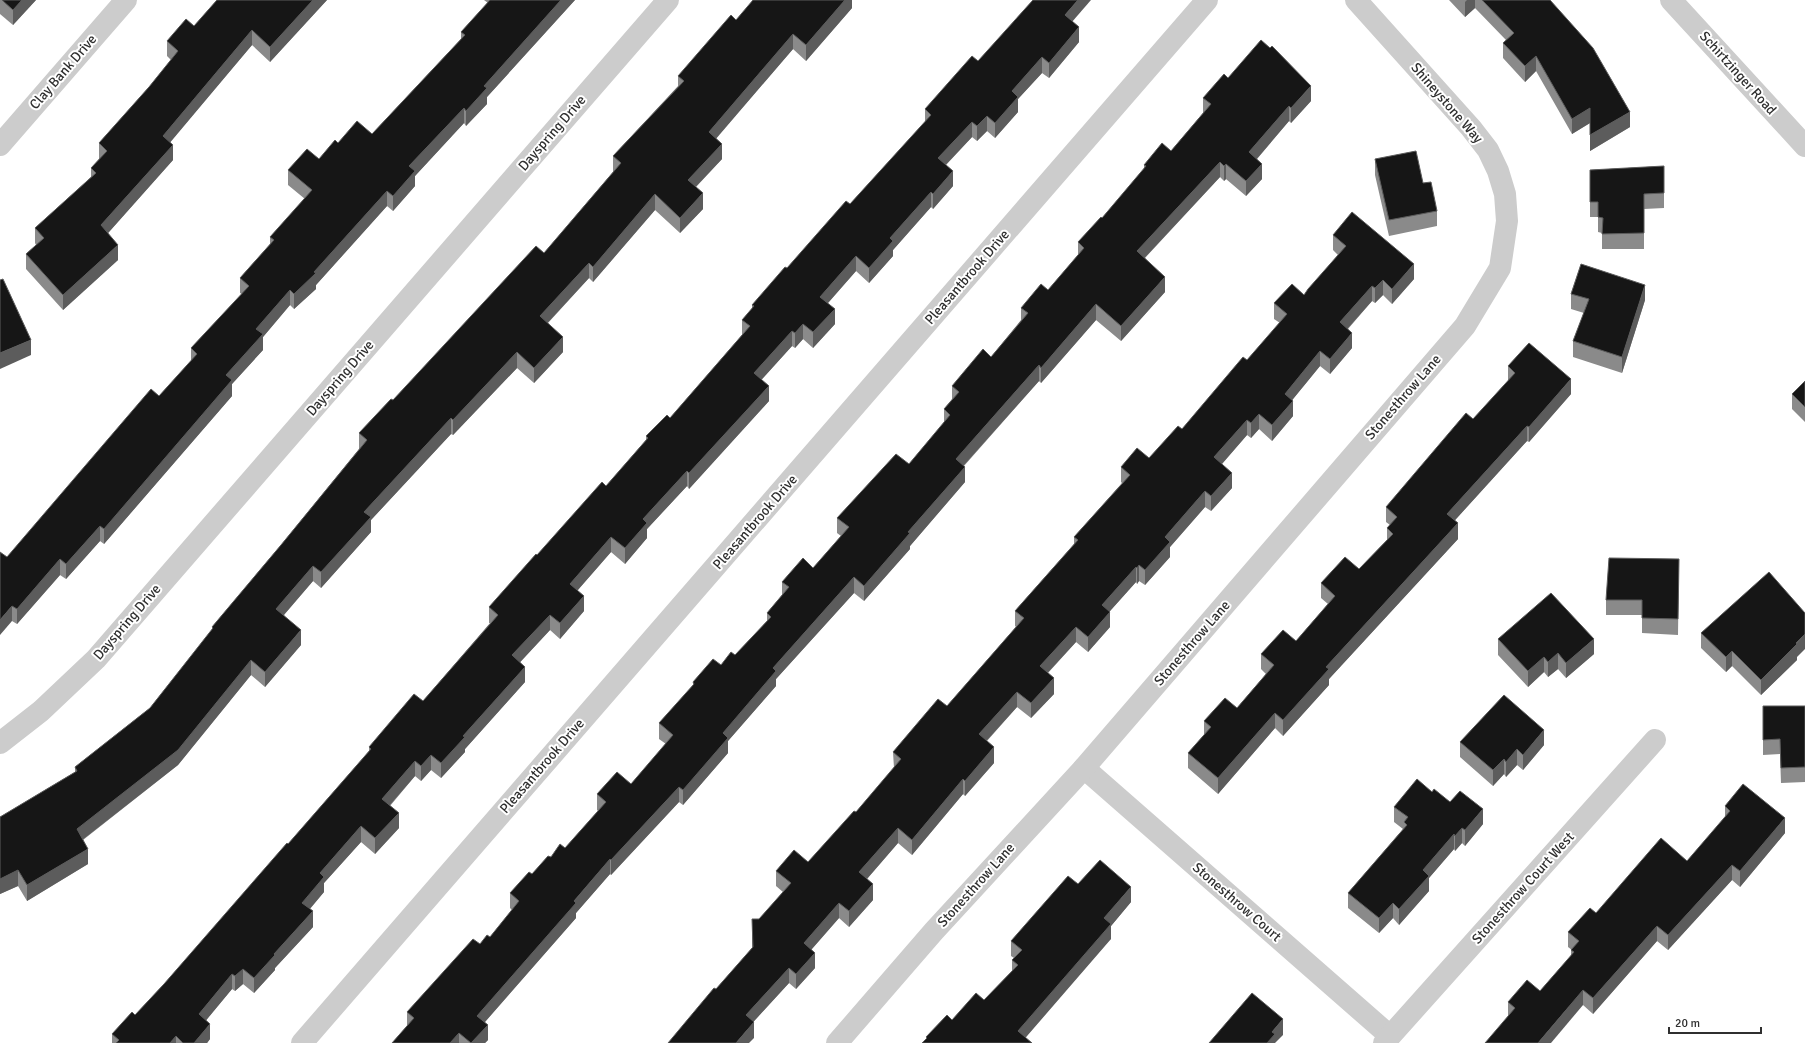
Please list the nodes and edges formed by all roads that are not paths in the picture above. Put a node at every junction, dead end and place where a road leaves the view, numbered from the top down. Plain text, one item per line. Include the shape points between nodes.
1 (126, 0) edge
2 (668, 0) edge
3 (1207, 0) edge
4 (1356, 0) edge
5 (1671, 0) edge
6 (0, 145) edge
7 (1805, 146) edge
8 (1507, 221) joint
9 (1655, 740) dead end
10 (0, 743) edge
11 (1084, 768) junction
12 (1387, 1039) edge
13 (302, 1043) edge
14 (838, 1043) edge

1 - 6 street, Clay Bank Drive
2 - 10 street, Dayspring Drive via 96,659 41,711
3 - 13 street, Pleasantbrook Drive
4 - 8 street, Shineystone Way via 1488,150 1506,194
5 - 7 street, Schirtzinger Road
8 - 11 street, Stonesthrow Lane via 1500,268 1464,326
9 - 12 street, Stonesthrow Court West
11 - 12 street, Stonesthrow Court
11 - 14 street, Stonesthrow Lane via 934,931

